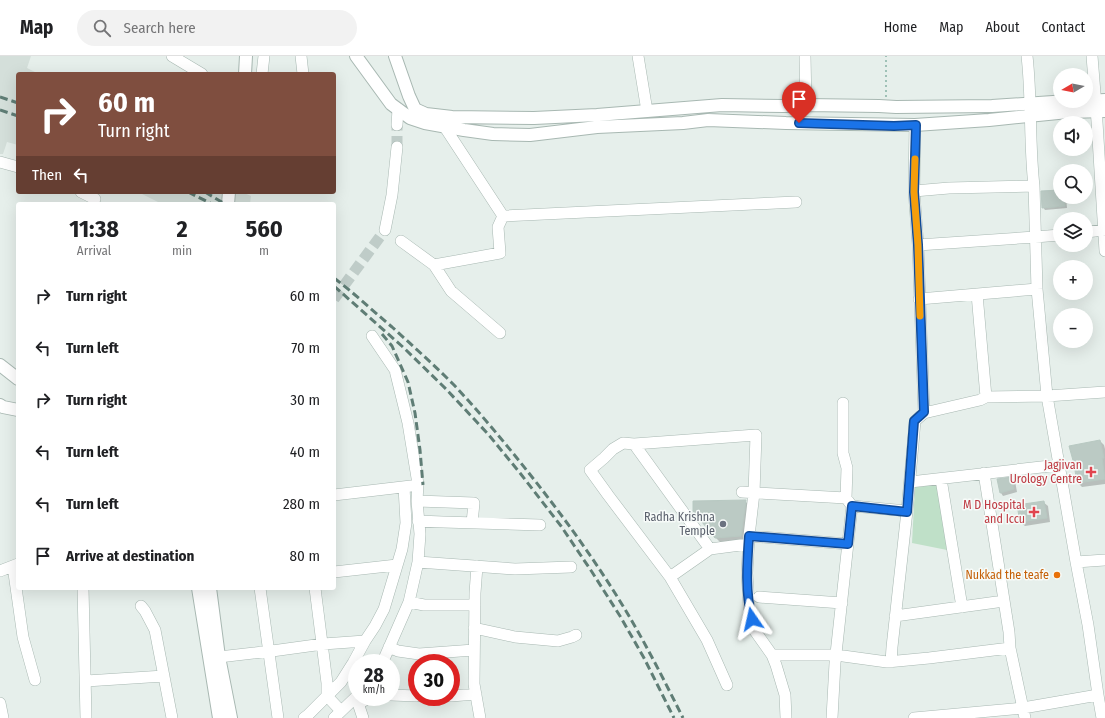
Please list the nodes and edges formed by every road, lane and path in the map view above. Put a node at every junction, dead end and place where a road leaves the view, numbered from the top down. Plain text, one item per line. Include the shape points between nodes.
1 (172, 56) edge
2 (246, 56) edge
3 (264, 56) edge
4 (301, 56) edge
5 (356, 56) edge
6 (395, 56) edge
7 (638, 56) edge
8 (805, 56) edge
9 (886, 56) edge
10 (1027, 56) edge
11 (1092, 56) edge
12 (199, 72) edge
13 (245, 72) edge
14 (262, 72) edge
15 (303, 72) edge
16 (1053, 102) edge
17 (1030, 103) junction
18 (1098, 104) edge
19 (806, 105) junction
20 (886, 107) junction
21 (398, 109) junction
22 (648, 111) junction
23 (413, 114) junction
24 (1030, 116) junction
25 (397, 125) tunnel mouth
26 (916, 125) junction
27 (444, 126) junction
28 (397, 146) tunnel mouth
29 (0, 162) edge
30 (16, 167) edge
31 (1034, 186) junction
32 (914, 192) junction
33 (85, 194) edge
34 (95, 199) dead end
35 (796, 202) dead end
36 (503, 216) junction
37 (385, 230) tunnel mouth
38 (1104, 230) edge
39 (1093, 231) edge
40 (1053, 236) edge
41 (1035, 237) junction
42 (401, 241) dead end
43 (918, 245) junction
44 (1105, 251) edge
45 (434, 265) junction
46 (1037, 288) junction
47 (977, 294) junction
48 (919, 299) junction
49 (500, 333) dead end
50 (372, 336) dead end
51 (0, 365) edge
52 (16, 377) edge
53 (1105, 392) edge
54 (1047, 396) junction
55 (986, 397) junction
56 (843, 403) dead end
57 (0, 405) edge
58 (16, 410) edge
59 (924, 412) junction
60 (634, 444) junction
61 (1059, 464) junction
62 (984, 474) junction
63 (941, 478) junction
64 (910, 482) junction
65 (418, 484) junction
66 (404, 487) junction
67 (742, 492) dead end
68 (754, 493) junction
69 (336, 496) edge
70 (417, 501) junction
71 (850, 502) junction
72 (907, 512) junction
73 (418, 521) junction
74 (472, 523) junction
75 (540, 525) dead end
76 (749, 540) junction
77 (848, 544) junction
78 (710, 549) junction
79 (1105, 560) edge
80 (418, 562) junction
81 (1076, 562) junction
82 (16, 565) edge
83 (397, 565) junction
84 (476, 566) junction
85 (571, 567) dead end
86 (0, 571) edge
87 (336, 572) edge
88 (670, 577) junction
89 (18, 590) edge
90 (83, 590) edge
91 (198, 590) edge
92 (210, 590) edge
93 (260, 590) edge
94 (316, 590) edge
95 (759, 597) dead end
96 (1004, 601) junction
97 (409, 602) junction
98 (842, 603) junction
99 (475, 605) junction
100 (141, 606) dead end
101 (962, 607) junction
102 (895, 616) junction
103 (474, 628) junction
104 (576, 635) dead end
105 (365, 641) junction
106 (322, 644) junction
107 (389, 647) junction
108 (1010, 648) junction
109 (474, 650) junction
110 (269, 651) junction
111 (386, 654) edge
112 (772, 655) junction
113 (836, 655) junction
114 (219, 657) junction
115 (891, 662) junction
116 (164, 676) junction
117 (35, 680) dead end
118 (86, 681) junction
119 (727, 685) dead end
120 (476, 694) junction
121 (460, 695) edge
122 (1098, 695) junction
123 (327, 696) junction
124 (0, 704) edge
125 (348, 706) edge
126 (359, 706) edge
127 (1024, 713) edge
128 (337, 715) edge
129 (3, 718) edge
130 (86, 718) edge
131 (172, 718) edge
132 (219, 718) edge
133 (231, 718) edge
134 (278, 718) edge
135 (304, 718) edge
136 (363, 718) edge
137 (480, 718) edge
138 (786, 718) edge
139 (832, 718) edge
140 (914, 718) edge
141 (1102, 718) edge

1 - 12 street
2 - 13 street
3 - 14 street
4 - 15 street
5 - 21 street via 391,104
6 - 23 street
7 - 22 street
8 - 19 street
9 - 20 path
10 - 17 street
11 - 18 street
16 - 17 street
17 - 20 street
17 - 24 street
18 - 24 street via 1068,112
18 - 38 street
19 - 20 street
19 - 22 street via 722,105
21 - 23 street
21 - 25 street
22 - 23 street via 527,118
23 - 27 street via 425,123
24 - 26 street
24 - 31 street
26 - 27 street via 708,120 597,127 530,135 493,134
26 - 32 street
27 - 36 street
28 - 37 street
29 - 30 street
31 - 32 street via 949,188
31 - 41 street
32 - 43 street
33 - 34 street
35 - 36 street
36 - 45 street via 498,227 500,253
38 - 39 street
38 - 44 street
40 - 41 street
41 - 43 street
41 - 46 street
42 - 45 street
43 - 48 street
45 - 49 street via 451,291
46 - 47 street
46 - 54 street
47 - 48 street
47 - 55 street
48 - 59 street
50 - 65 street via 396,370
51 - 52 street
53 - 54 street
54 - 55 street
54 - 61 street
55 - 59 street
56 - 71 street via 843,453
57 - 58 street via 3,408
59 - 64 street via 914,421
60 - 68 street via 756,435
60 - 78 street
60 - 88 street via 623,443 590,470
61 - 62 street
61 - 81 street
62 - 63 street
62 - 96 street
63 - 64 street
63 - 101 street
64 - 72 street
65 - 66 street
65 - 70 street
66 - 69 street
66 - 83 street via 406,523
67 - 68 street
68 - 71 street
68 - 76 street
70 - 73 street
70 - 74 street via 474,503
71 - 72 street
71 - 77 street
72 - 102 street
73 - 74 street
73 - 80 street
74 - 75 street
76 - 77 street
76 - 78 street
76 - 112 street via 749,606 756,631
77 - 98 street
78 - 88 street
79 - 81 street
80 - 84 street
80 - 97 street
81 - 122 street
82 - 86 street
83 - 87 street
83 - 105 street via 384,609
84 - 85 street via 515,569
84 - 99 street
88 - 119 street via 707,640
89 - 117 street via 23,637
90 - 118 street
91 - 132 street
92 - 114 street
93 - 110 street
94 - 106 street
95 - 98 street
96 - 101 street
96 - 108 street
97 - 99 street via 424,605
97 - 107 street
98 - 113 street
99 - 103 street
100 - 116 street via 155,630
101 - 102 street
102 - 115 street
103 - 104 street via 515,637 558,641
103 - 109 street
105 - 106 street
105 - 123 street via 341,682
106 - 110 street
106 - 123 street
107 - 109 street via 419,654
107 - 111 street
108 - 115 street
108 - 127 street
109 - 120 street
110 - 114 street
110 - 134 street
112 - 113 street
112 - 138 street via 785,695
113 - 115 street
113 - 139 street
114 - 133 street
116 - 118 street
116 - 131 street
118 - 130 street
120 - 121 street
120 - 137 street
122 - 127 street
122 - 141 street
123 - 128 street
123 - 135 street
124 - 129 street
125 - 128 street
126 - 136 street
127 - 140 street

